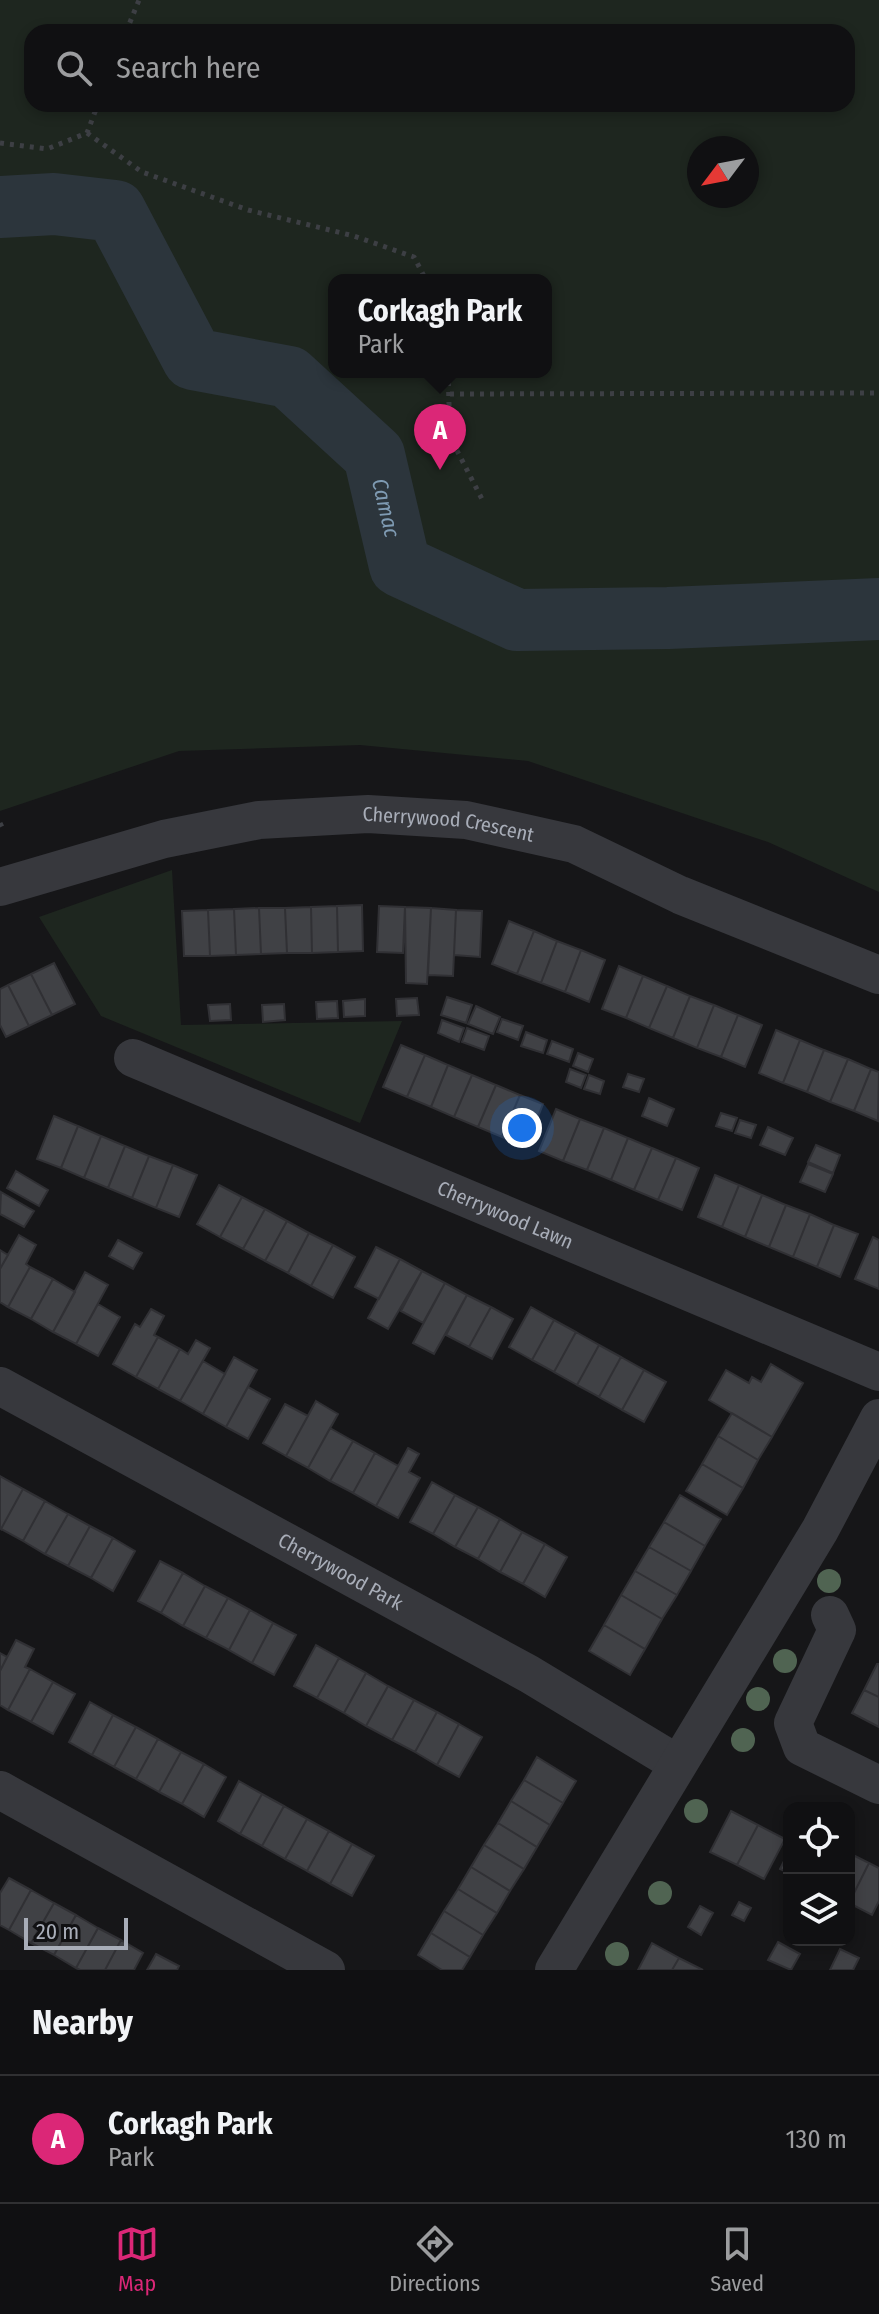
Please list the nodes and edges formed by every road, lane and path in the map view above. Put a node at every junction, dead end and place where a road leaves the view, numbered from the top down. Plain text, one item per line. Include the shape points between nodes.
1 (139, 0) edge
2 (129, 24) edge
3 (95, 112) edge
4 (87, 133) junction
5 (0, 143) edge
6 (423, 274) edge
7 (449, 378) edge
8 (879, 393) edge
9 (450, 394) junction
10 (483, 501) dead end
11 (0, 887) edge
12 (879, 975) edge
13 (133, 1058) dead end
14 (879, 1372) edge
15 (0, 1386) edge
16 (879, 1418) edge
17 (830, 1615) dead end
18 (678, 1764) junction
19 (879, 1785) edge
20 (0, 1790) edge
21 (326, 1970) edge
22 (554, 1970) edge

1 - 2 path
3 - 4 path
4 - 5 path via 47,149
4 - 6 path via 142,172 248,210 414,257
7 - 9 path
8 - 9 path
9 - 10 path via 450,437
11 - 12 street, Cherrywood Crescent via 164,839 259,820 368,814 466,820 574,844 680,895
13 - 14 street, Cherrywood Lawn
15 - 18 street, Cherrywood Park via 529,1674
16 - 18 street via 820,1530
17 - 19 street via 837,1630 793,1723 802,1747
18 - 22 street
20 - 21 street

